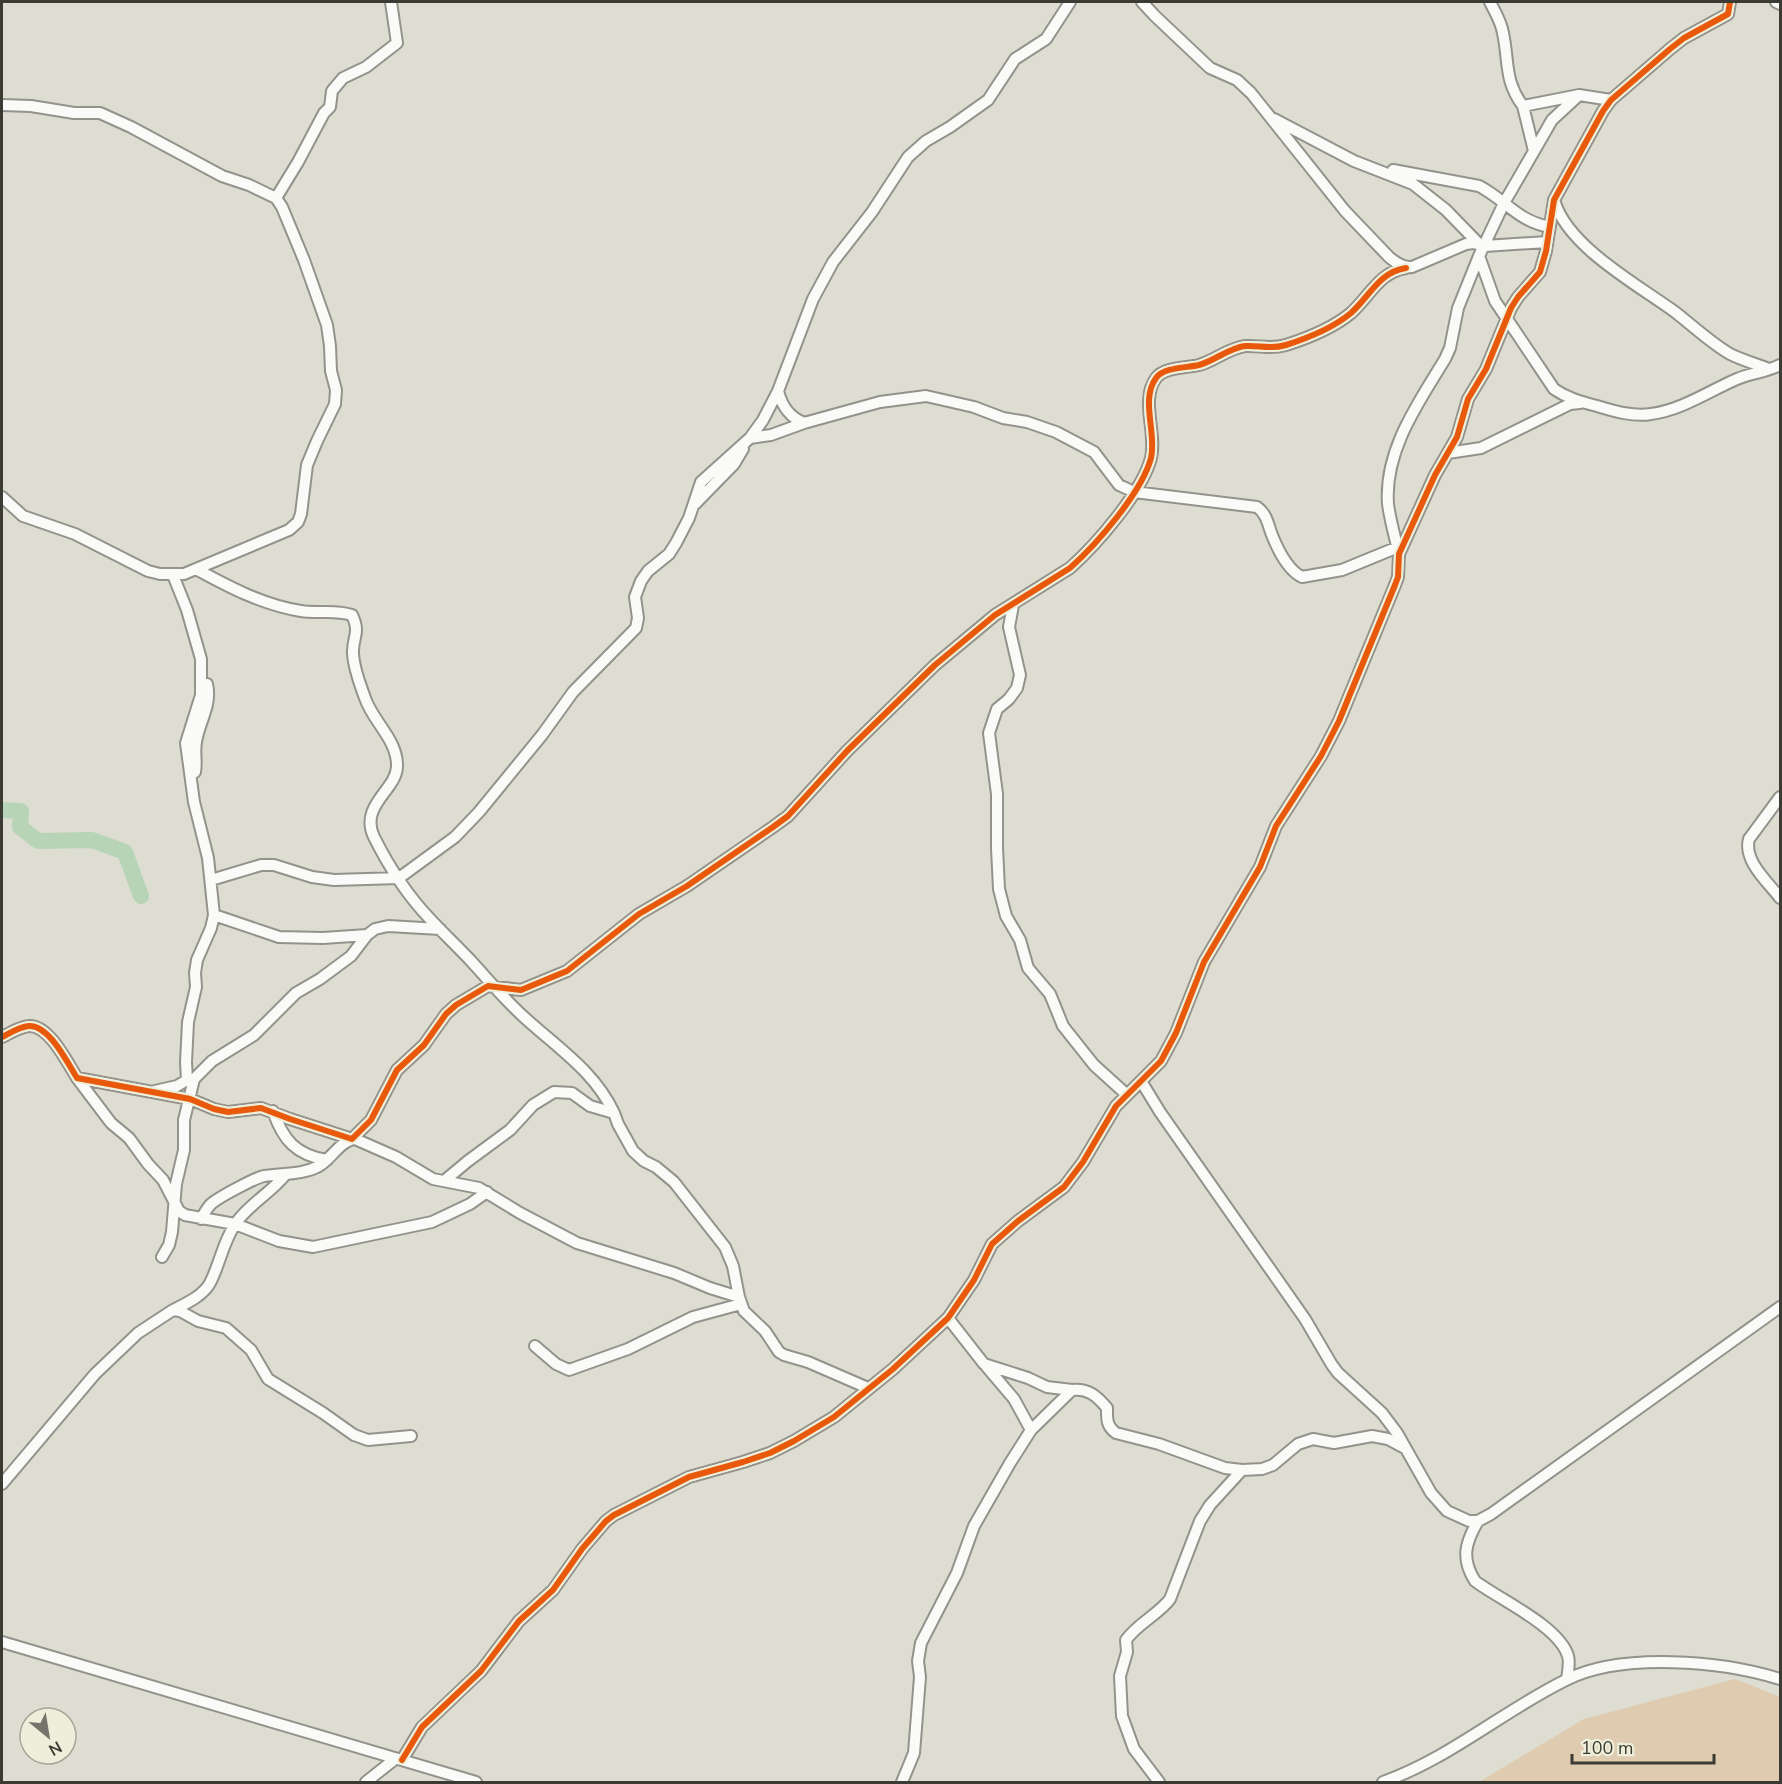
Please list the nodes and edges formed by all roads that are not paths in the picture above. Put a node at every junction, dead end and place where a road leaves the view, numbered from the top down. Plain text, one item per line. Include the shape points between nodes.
1 (391, 2) edge
2 (1070, 2) edge
3 (1142, 2) edge
4 (1490, 2) edge
5 (1733, 2) edge
6 (1776, 2) edge
7 (1780, 4) edge
8 (1579, 95) junction
9 (1611, 100) junction
10 (2, 105) edge
11 (1523, 106) junction
12 (1268, 116) junction
13 (1534, 151) junction
14 (1367, 166) junction
15 (276, 198) junction
16 (1554, 200) junction
17 (1504, 203) junction
18 (1550, 227) junction
19 (1547, 242) junction
20 (1482, 245) junction
21 (1479, 256) junction
22 (1406, 267) junction
23 (1506, 318) junction
24 (1778, 369) edge
25 (778, 391) junction
26 (1584, 403) junction
27 (804, 423) junction
28 (747, 440) junction
29 (1448, 453) junction
30 (1134, 492) junction
31 (2, 497) edge
32 (1398, 550) junction
33 (196, 570) junction
34 (173, 575) junction
35 (1013, 605) junction
36 (1780, 797) edge
37 (399, 878) junction
38 (211, 880) junction
39 (1780, 898) edge
40 (214, 915) junction
41 (440, 929) junction
42 (367, 935) junction
43 (494, 986) junction
44 (2, 1037) edge
45 (77, 1078) junction
46 (190, 1080) junction
47 (1141, 1081) junction
48 (152, 1092) junction
49 (1126, 1094) junction
50 (188, 1099) junction
51 (273, 1111) junction
52 (614, 1113) junction
53 (352, 1139) junction
54 (327, 1160) junction
55 (286, 1174) junction
56 (444, 1181) junction
57 (487, 1192) junction
58 (174, 1201) junction
59 (201, 1219) junction
60 (235, 1224) junction
61 (162, 1257) dead end
62 (740, 1300) junction
63 (1780, 1307) edge
64 (173, 1311) junction
65 (948, 1318) junction
66 (535, 1346) dead end
67 (984, 1364) junction
68 (868, 1388) junction
69 (1072, 1390) junction
70 (1031, 1430) junction
71 (411, 1436) dead end
72 (1405, 1448) junction
73 (1242, 1470) junction
74 (2, 1484) edge
75 (1478, 1521) junction
76 (2, 1642) edge
77 (1567, 1679) junction
78 (1780, 1679) edge
79 (398, 1760) junction
80 (366, 1782) edge
81 (476, 1782) edge
82 (902, 1782) edge
83 (1159, 1782) edge
84 (1383, 1782) edge

1 - 15 street via 397,43 336,85 330,107
2 - 25 street via 1046,39 1015,59 988,100 926,141 901,166 823,279
3 - 12 street via 1210,68 1237,80
4 - 11 street via 1503,32 1511,89
5 - 9 street via 1728,14 1677,43
6 - 7 street
8 - 9 street
8 - 11 street
8 - 13 street via 1552,120
9 - 16 street
10 - 15 street via 100,113 222,176
11 - 13 street
12 - 14 street
12 - 22 street via 1346,211 1389,257
13 - 17 street
14 - 17 street via 1479,186
14 - 20 street via 1426,192
15 - 33 street via 327,325 335,404 307,465 298,522 289,530
16 - 18 street
16 - 24 street via 1570,231 1617,272 1726,351
17 - 18 street via 1530,222
17 - 20 street
18 - 19 street
19 - 20 street
19 - 23 street via 1540,272
20 - 21 street
20 - 22 street via 1466,244
21 - 23 street via 1491,292
21 - 32 street via 1458,308 1446,359 1411,418 1391,468 1388,504
22 - 30 street via 1383,277 1353,311 1323,330 1285,345 1238,348 1202,364 1157,376 1150,388 1152,457
23 - 26 street via 1554,389
23 - 29 street
24 - 26 street via 1759,371 1652,414 1624,413
25 - 27 street via 787,412
25 - 28 street
26 - 29 street via 1570,404 1481,448
27 - 28 street
27 - 30 street via 880,402 926,396 1056,432 1094,452 1119,485
28 - 37 street via 701,482 672,549 641,581 635,597 636,628 573,692 479,813 455,837
29 - 32 street
30 - 32 street via 1257,507 1265,514 1273,538 1294,573 1302,577 1342,570
30 - 35 street via 1079,559
31 - 34 street via 23,516 75,534 148,571
32 - 47 street via 1398,577 1339,721 1276,826 1260,867 1204,962 1176,1033 1161,1060
33 - 34 street
33 - 37 street via 270,603 300,611 336,610 352,615 358,626 353,651 366,702 398,758 397,772 376,804 369,826
34 - 38 street via 207,684 208,697 191,777
35 - 43 street via 995,615 928,671 788,816 639,914 567,971 521,990
35 - 49 street via 1009,627 1020,675 1017,688 996,710 989,733 998,794 999,889 1028,968 1050,994 1063,1026 1094,1065
36 - 39 street via 1747,847 1754,865
37 - 38 street via 334,880 274,865
37 - 41 street
38 - 40 street
40 - 42 street via 279,937
40 - 46 street via 195,973 186,1062
41 - 42 street via 388,926
41 - 43 street
42 - 46 street via 351,956 296,993 254,1035
43 - 52 street via 595,1081
43 - 53 street via 481,989 446,1014 433,1034 397,1070 371,1120
44 - 45 street via 27,1026 41,1029
45 - 48 street
45 - 58 street via 111,1122 129,1138
46 - 48 street
46 - 50 street
47 - 49 street
47 - 72 street via 1305,1319 1332,1365 1382,1413
48 - 50 street
49 - 65 street via 1064,1187 992,1244
50 - 51 street via 228,1112 251,1107
50 - 58 street
51 - 53 street
51 - 54 street via 286,1140 307,1155
52 - 56 street via 590,1106 572,1093 554,1092
52 - 62 street via 633,1150 674,1182 725,1247 734,1266
53 - 54 street
53 - 56 street
54 - 55 street via 303,1172
55 - 59 street via 249,1182 213,1202
55 - 60 street
56 - 57 street
57 - 60 street via 432,1222 313,1247 279,1241
57 - 62 street via 561,1237
58 - 59 street via 179,1211
58 - 61 street via 172,1232
59 - 60 street
60 - 64 street via 210,1284
62 - 66 street via 569,1371
62 - 68 street via 744,1311 779,1352
63 - 75 street
64 - 71 street via 226,1328 251,1350 268,1379 354,1435 368,1440
64 - 74 street via 138,1333 95,1374
65 - 67 street
65 - 68 street
67 - 69 street via 1047,1387
67 - 70 street via 1014,1399
68 - 79 street via 834,1417 794,1441 743,1462 689,1477 606,1521 553,1590 519,1621 463,1690 422,1727
69 - 70 street
69 - 73 street via 1097,1396 1107,1408 1107,1422 1116,1432
70 - 82 street via 974,1526 957,1573 919,1651 914,1753
72 - 73 street via 1372,1436 1334,1443 1313,1439 1298,1444 1273,1466
72 - 75 street via 1431,1493 1447,1511
73 - 83 street via 1200,1521 1170,1599 1126,1640 1120,1676 1122,1716 1134,1749
75 - 77 street via 1467,1546 1470,1573 1481,1586 1528,1615 1564,1646 1569,1659
76 - 79 street
77 - 78 street via 1624,1662 1706,1665 1755,1671
77 - 84 street via 1439,1757
79 - 80 street
79 - 81 street

